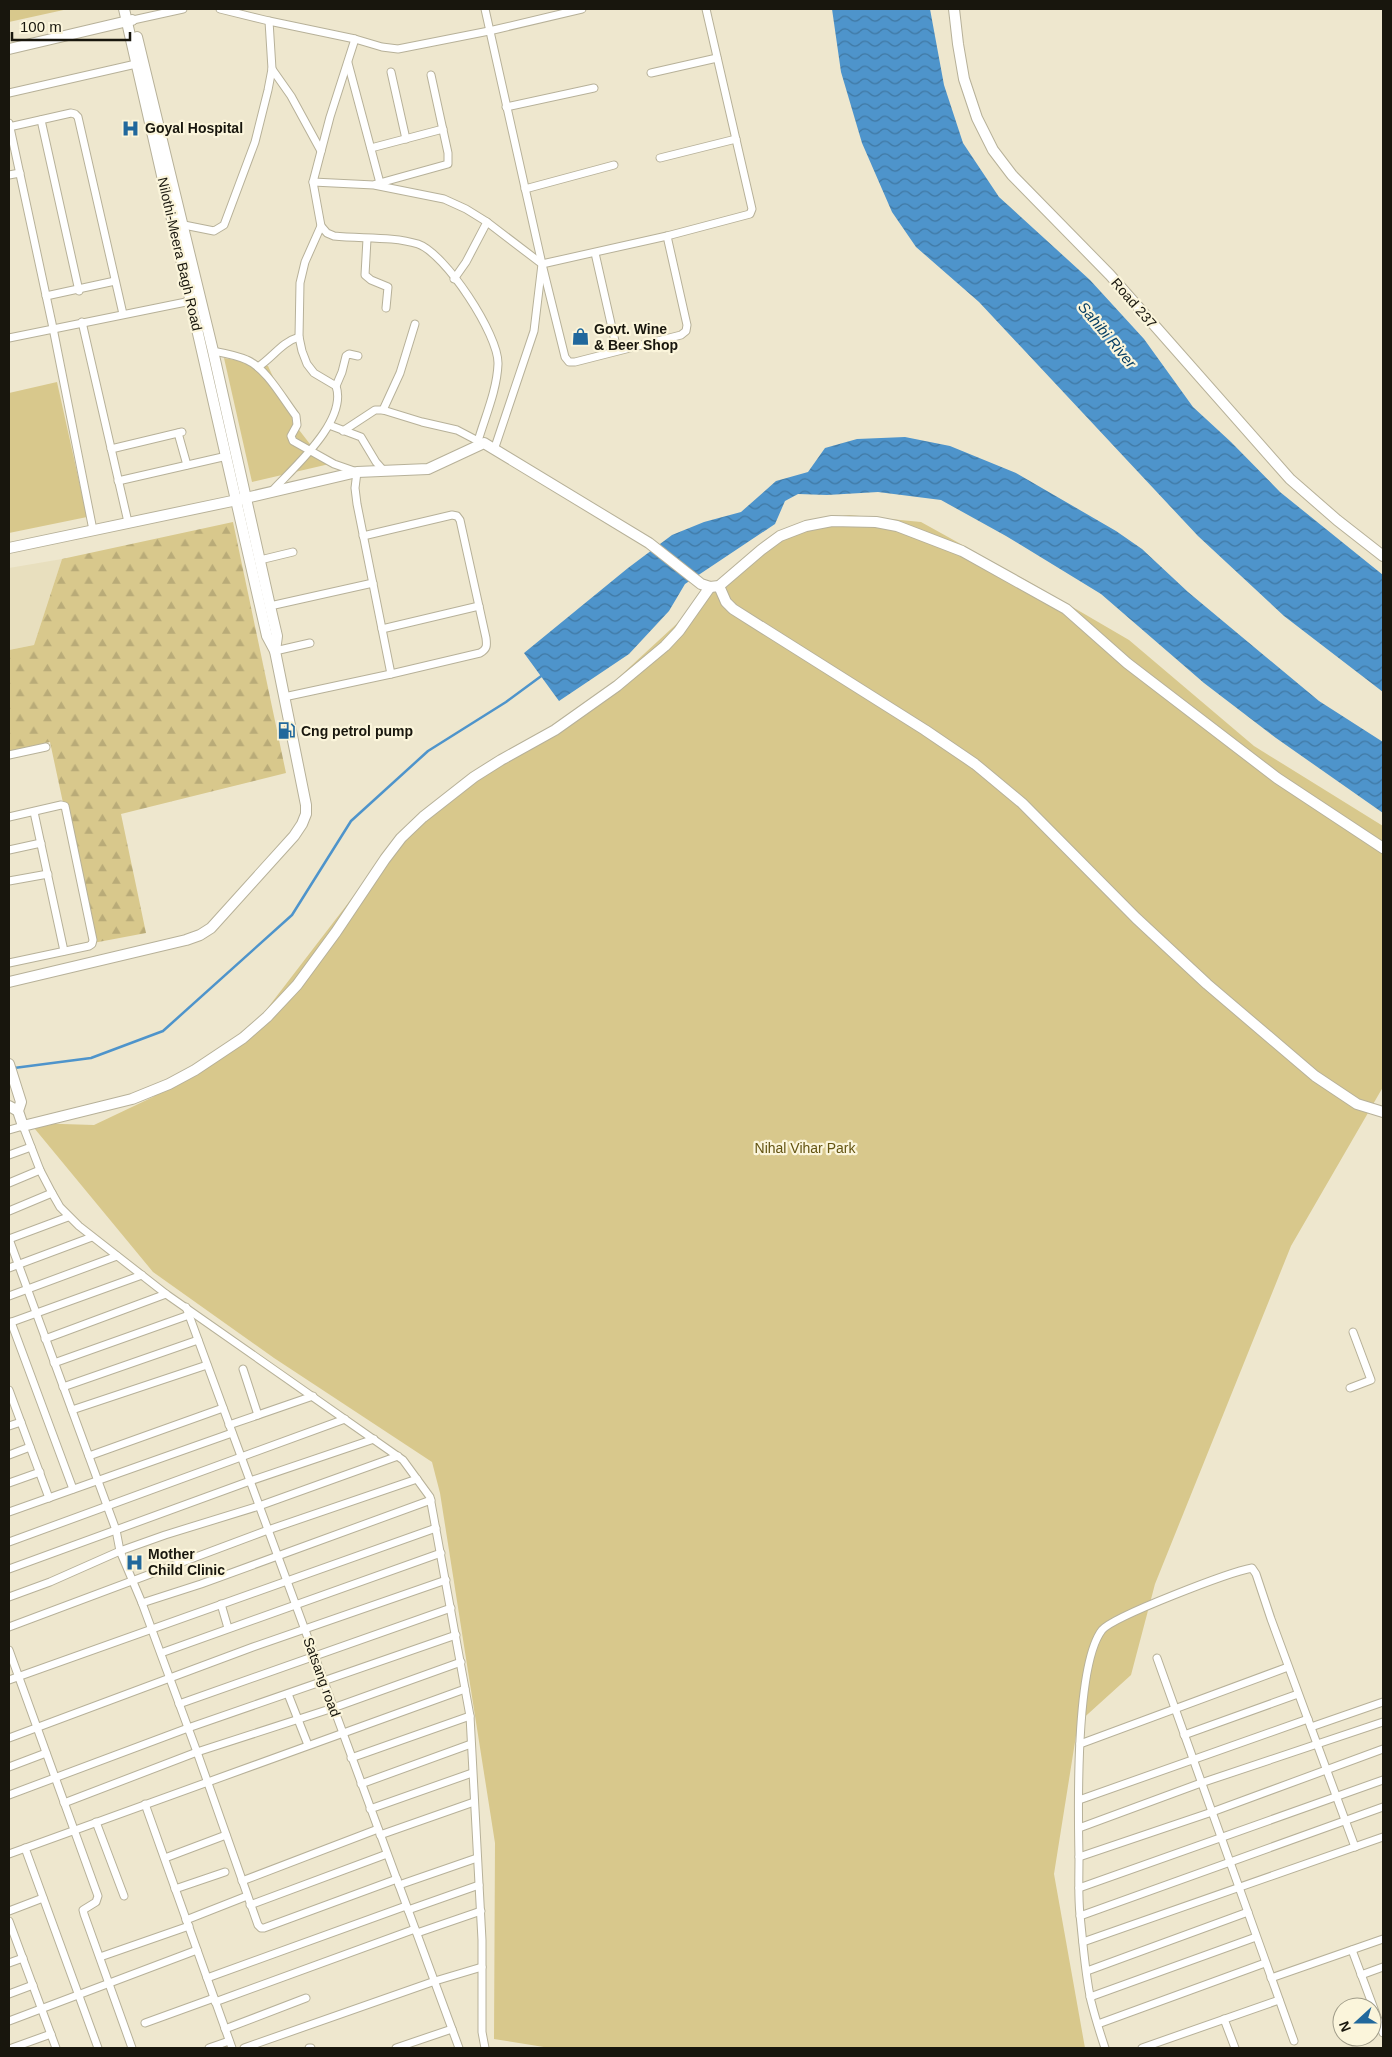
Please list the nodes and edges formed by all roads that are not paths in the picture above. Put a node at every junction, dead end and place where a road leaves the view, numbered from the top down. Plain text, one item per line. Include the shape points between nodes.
1 (124, 9) edge
2 (131, 9) edge
3 (183, 9) edge
4 (220, 9) edge
5 (484, 9) edge
6 (582, 9) edge
7 (706, 9) edge
8 (954, 9) edge
9 (130, 20) junction
10 (269, 21) junction
11 (490, 31) junction
12 (355, 39) junction
13 (9, 49) edge
14 (717, 58) junction
15 (348, 63) junction
16 (136, 64) junction
17 (272, 69) junction
18 (391, 72) dead end
19 (651, 73) dead end
20 (431, 75) dead end
21 (594, 88) dead end
22 (9, 93) edge
23 (506, 107) junction
24 (40, 120) junction
25 (9, 126) edge
26 (443, 129) junction
27 (406, 139) junction
28 (736, 139) junction
29 (371, 148) junction
30 (321, 151) junction
31 (660, 158) dead end
32 (614, 165) dead end
33 (20, 173) junction
34 (9, 175) edge
35 (313, 182) junction
36 (377, 184) junction
37 (525, 189) junction
38 (486, 222) junction
39 (178, 224) junction
40 (321, 226) junction
41 (667, 236) junction
42 (367, 239) junction
43 (595, 253) junction
44 (542, 264) junction
45 (454, 279) junction
46 (115, 281) junction
47 (79, 290) junction
48 (46, 296) junction
49 (191, 301) junction
50 (386, 308) dead end
51 (123, 314) junction
52 (82, 322) junction
53 (415, 324) dead end
54 (53, 328) junction
55 (299, 337) junction
56 (9, 338) edge
57 (617, 350) junction
58 (213, 351) junction
59 (358, 356) dead end
60 (258, 367) junction
61 (336, 386) junction
62 (382, 410) junction
63 (329, 425) junction
64 (343, 431) junction
65 (481, 442) junction
66 (111, 449) junction
67 (309, 450) junction
68 (494, 450) junction
69 (227, 456) junction
70 (187, 465) junction
71 (384, 471) junction
72 (357, 472) junction
73 (118, 481) junction
74 (272, 491) junction
75 (241, 499) junction
76 (128, 522) junction
77 (94, 530) junction
78 (363, 536) junction
79 (9, 548) edge
80 (293, 552) dead end
81 (1383, 556) edge
82 (260, 560) junction
83 (373, 583) junction
84 (710, 585) junction
85 (270, 606) junction
86 (479, 606) junction
87 (382, 628) junction
88 (310, 644) dead end
89 (275, 651) junction
90 (391, 674) junction
91 (284, 697) junction
92 (46, 748) dead end
93 (9, 755) edge
94 (34, 812) junction
95 (9, 817) edge
96 (41, 843) junction
97 (1383, 848) edge
98 (9, 850) edge
99 (48, 874) junction
100 (9, 882) edge
101 (64, 951) junction
102 (9, 962) edge
103 (9, 982) edge
104 (10, 1067) edge
105 (9, 1106) edge
106 (18, 1111) junction
107 (1383, 1112) edge
108 (23, 1126) junction
109 (9, 1130) edge
110 (31, 1147) junction
111 (9, 1155) edge
112 (40, 1170) junction
113 (9, 1183) edge
114 (52, 1193) junction
115 (9, 1210) edge
116 (68, 1217) junction
117 (92, 1236) junction
118 (9, 1239) edge
119 (117, 1256) junction
120 (18, 1264) junction
121 (9, 1268) edge
122 (142, 1275) junction
123 (27, 1289) junction
124 (166, 1294) junction
125 (9, 1296) edge
126 (186, 1306) junction
127 (36, 1313) junction
128 (189, 1315) junction
129 (10, 1322) edge
130 (1353, 1332) dead end
131 (45, 1339) junction
132 (198, 1340) junction
133 (54, 1363) junction
134 (208, 1365) junction
135 (243, 1370) dead end
136 (63, 1387) junction
137 (1350, 1388) dead end
138 (10, 1394) edge
139 (313, 1396) junction
140 (223, 1408) junction
141 (72, 1410) junction
142 (258, 1415) junction
143 (346, 1419) junction
144 (21, 1422) junction
145 (229, 1425) junction
146 (9, 1426) edge
147 (232, 1433) junction
148 (374, 1439) junction
149 (30, 1447) junction
150 (9, 1455) edge
151 (89, 1456) junction
152 (241, 1456) junction
153 (398, 1456) junction
154 (40, 1472) junction
155 (417, 1479) junction
156 (97, 1480) junction
157 (250, 1482) junction
158 (9, 1484) edge
159 (73, 1489) junction
160 (49, 1498) junction
161 (431, 1500) junction
162 (107, 1506) junction
163 (259, 1506) junction
164 (9, 1512) edge
165 (436, 1528) junction
166 (116, 1530) junction
167 (268, 1530) junction
168 (9, 1542) edge
169 (120, 1551) junction
170 (441, 1553) junction
171 (277, 1555) junction
172 (9, 1569) edge
173 (446, 1580) junction
174 (132, 1581) junction
175 (287, 1582) junction
176 (9, 1597) edge
177 (142, 1603) junction
178 (221, 1604) junction
179 (296, 1606) junction
180 (451, 1608) junction
181 (9, 1626) edge
182 (152, 1628) junction
183 (228, 1628) junction
184 (304, 1630) junction
185 (456, 1635) junction
186 (9, 1650) edge
187 (161, 1653) junction
188 (314, 1657) junction
189 (1157, 1658) dead end
190 (461, 1662) junction
191 (1288, 1667) junction
192 (18, 1676) junction
193 (170, 1678) junction
194 (9, 1680) edge
195 (323, 1682) junction
196 (465, 1689) junction
197 (288, 1694) junction
198 (1298, 1694) junction
199 (1383, 1702) edge
200 (179, 1704) junction
201 (333, 1708) junction
202 (1175, 1710) junction
203 (470, 1716) junction
204 (298, 1719) junction
205 (1308, 1719) junction
206 (1383, 1722) edge
207 (1311, 1727) junction
208 (37, 1728) junction
209 (188, 1728) junction
210 (342, 1733) junction
211 (1184, 1735) junction
212 (9, 1738) edge
213 (471, 1744) junction
214 (1080, 1744) junction
215 (308, 1745) junction
216 (1317, 1745) junction
217 (1383, 1749) edge
218 (197, 1752) junction
219 (46, 1753) junction
220 (351, 1758) junction
221 (1193, 1760) junction
222 (9, 1767) edge
223 (1326, 1770) junction
224 (472, 1773) junction
225 (55, 1777) junction
226 (1383, 1780) edge
227 (208, 1781) junction
228 (1201, 1783) junction
229 (361, 1784) junction
230 (9, 1795) edge
231 (1336, 1796) junction
232 (1079, 1800) junction
233 (64, 1802) junction
234 (474, 1802) junction
235 (145, 1804) junction
236 (1383, 1807) edge
237 (370, 1809) junction
238 (1212, 1812) junction
239 (1345, 1820) junction
240 (96, 1822) junction
241 (1079, 1828) junction
242 (74, 1830) junction
243 (379, 1832) junction
244 (226, 1835) junction
245 (1221, 1837) junction
246 (1383, 1837) edge
247 (1355, 1847) junction
248 (25, 1848) junction
249 (9, 1854) edge
250 (387, 1854) junction
251 (1079, 1857) junction
252 (165, 1858) junction
253 (477, 1858) junction
254 (1230, 1863) junction
255 (225, 1872) dead end
256 (242, 1881) junction
257 (398, 1882) junction
258 (479, 1885) junction
259 (1238, 1887) junction
260 (1080, 1888) junction
261 (175, 1889) junction
262 (124, 1896) dead end
263 (247, 1896) junction
264 (43, 1898) junction
265 (250, 1905) junction
266 (407, 1908) junction
267 (9, 1911) edge
268 (481, 1911) junction
269 (1248, 1912) junction
270 (1080, 1916) junction
271 (9, 1921) edge
272 (187, 1923) junction
273 (416, 1931) junction
274 (1256, 1936) junction
275 (1383, 1939) edge
276 (1084, 1942) junction
277 (197, 1950) junction
278 (1352, 1950) junction
279 (100, 1957) junction
280 (23, 1958) junction
281 (9, 1963) edge
282 (1266, 1963) junction
283 (482, 1967) junction
284 (1383, 1967) edge
285 (1087, 1971) junction
286 (1361, 1974) junction
287 (207, 1978) junction
288 (1271, 1978) junction
289 (435, 1981) junction
290 (109, 1983) junction
291 (33, 1985) junction
292 (9, 1994) edge
293 (78, 1995) junction
294 (1090, 1997) junction
295 (1372, 1997) edge
296 (306, 1998) dead end
297 (215, 2000) junction
298 (1279, 2000) junction
299 (42, 2009) junction
300 (1224, 2019) junction
301 (9, 2021) edge
302 (145, 2024) dead end
303 (1098, 2024) junction
304 (225, 2029) junction
305 (452, 2029) junction
306 (51, 2034) junction
307 (1294, 2041) dead end
308 (230, 2044) edge
309 (12, 2048) edge
310 (56, 2048) edge
311 (98, 2048) edge
312 (132, 2048) edge
313 (209, 2048) edge
314 (244, 2048) edge
315 (396, 2048) edge
316 (459, 2048) edge
317 (485, 2048) edge
318 (1104, 2048) edge
319 (1142, 2048) edge
320 (1235, 2048) edge

1 - 9 street, Nilothi-Meera Bagh Road
2 - 9 street, Nilothi-Meera Bagh Road
3 - 9 street
4 - 10 street
5 - 11 street
6 - 11 street
7 - 14 street
8 - 81 street, Road 237 via 964,79 992,150 1012,175 1110,275 1290,479
9 - 13 street
9 - 16 street, Nilothi-Meera Bagh Road
9 - 39 street, Nilothi-Meera Bagh Road
10 - 12 street
10 - 17 street
11 - 12 street via 398,49
11 - 23 street
12 - 15 street
14 - 19 street
14 - 28 street
15 - 29 street
15 - 30 street
16 - 22 street
16 - 39 street, Nilothi-Meera Bagh Road
17 - 30 street
17 - 39 street via 255,142 224,225 214,230
18 - 27 street
20 - 26 street
21 - 23 street
23 - 37 street
24 - 25 street
24 - 46 street via 71,113 78,118
24 - 47 street
25 - 33 street
26 - 27 street
26 - 36 street via 448,164
27 - 29 street
28 - 31 street
28 - 41 street via 752,209 750,214
29 - 36 street
30 - 35 street
32 - 37 street
33 - 34 street
33 - 48 street
35 - 36 street
35 - 40 street
36 - 38 street via 444,199
37 - 44 street
38 - 44 street
38 - 45 street
39 - 49 street, Nilothi-Meera Bagh Road
39 - 58 street, Nilothi-Meera Bagh Road
40 - 42 street via 334,236
40 - 55 street via 305,262 300,283
41 - 43 street
41 - 57 street via 686,331 681,335
42 - 45 street via 419,244 442,262
42 - 50 street via 365,275 388,287
43 - 44 street
43 - 57 street
44 - 57 street via 565,357 569,362
44 - 68 street via 534,331
45 - 65 street via 488,328 498,362
46 - 47 street
46 - 51 street
47 - 48 street
48 - 54 street
49 - 51 street
49 - 69 street, Nilothi-Meera Bagh Road
51 - 52 street
52 - 54 street
52 - 66 street
53 - 62 street via 400,373
54 - 56 street
54 - 77 street
55 - 60 street via 287,342
55 - 61 street via 307,364 314,373
58 - 60 street via 248,360
58 - 75 street, Nilothi-Meera Bagh Road
59 - 61 street via 346,356
60 - 67 street via 296,416 297,425 291,439
61 - 63 street via 337,401
62 - 64 street via 376,410
62 - 65 street via 457,430
63 - 64 street
63 - 67 street
64 - 71 street via 361,437
65 - 68 street
65 - 71 street via 428,469
66 - 70 street via 180,432
66 - 73 street
67 - 72 street
67 - 74 street
68 - 84 street via 649,543
69 - 70 street
69 - 75 street, Nilothi-Meera Bagh Road
70 - 73 street
71 - 72 street
72 - 74 street
72 - 78 street via 355,488
73 - 76 street
74 - 75 street
75 - 76 street
75 - 82 street
75 - 89 street via 267,636
76 - 77 street
77 - 79 street
78 - 83 street
78 - 86 street via 457,516
80 - 82 street
82 - 85 street
83 - 85 street
83 - 87 street
84 - 97 street via 780,536 832,521 897,526 956,549 1066,609 1127,663 1277,778
84 - 107 street via 733,609 975,764 1022,803 1193,971 1315,1076 1357,1104
84 - 108 street via 679,631 617,686 554,730 474,777 401,838 297,985 243,1038 195,1070 132,1099
85 - 89 street via 277,636
86 - 87 street
86 - 90 street via 487,645 485,651
87 - 90 street
88 - 89 street
89 - 91 street
90 - 91 street
91 - 103 street via 306,814 294,836 211,928 186,940
92 - 93 street
94 - 95 street
94 - 96 street
94 - 101 street via 61,804 66,809 93,940 89,946
96 - 98 street
96 - 99 street
99 - 100 street
99 - 101 street
101 - 102 street
104 - 106 street via 21,1102
105 - 106 street
106 - 108 street
108 - 109 street
108 - 110 street
110 - 111 street
110 - 112 street
112 - 113 street
112 - 114 street
114 - 115 street
114 - 116 street
116 - 117 street
116 - 118 street
117 - 119 street
117 - 120 street
118 - 120 street
119 - 122 street
119 - 123 street
120 - 121 street
120 - 123 street
122 - 124 street
122 - 127 street
123 - 125 street
123 - 127 street
124 - 126 street
124 - 131 street
126 - 128 street, Satsang road
126 - 139 street
127 - 129 street
127 - 131 street
128 - 132 street, Satsang road
128 - 133 street
129 - 159 street
130 - 137 street via 1371,1380
131 - 133 street
132 - 134 street, Satsang road
132 - 136 street
133 - 136 street
134 - 140 street, Satsang road
134 - 141 street
135 - 142 street
136 - 141 street
138 - 144 street
139 - 142 street
139 - 143 street
140 - 145 street, Satsang road
140 - 151 street
141 - 151 street
142 - 145 street
143 - 148 street
143 - 152 street
144 - 146 street
144 - 149 street
145 - 147 street, Satsang road
147 - 152 street, Satsang road
147 - 156 street
148 - 153 street
148 - 157 street
149 - 150 street
149 - 154 street
151 - 156 street
152 - 157 street, Satsang road
152 - 162 street
153 - 155 street
153 - 163 street
154 - 158 street
154 - 160 street
155 - 161 street
155 - 167 street
156 - 159 street
156 - 162 street
157 - 163 street, Satsang road
157 - 166 street
159 - 160 street
160 - 164 street
161 - 165 street
161 - 171 street
162 - 166 street
162 - 168 street
163 - 167 street, Satsang road
163 - 169 street
165 - 170 street
165 - 175 street
166 - 169 street
166 - 172 street
167 - 171 street, Satsang road
167 - 174 street
169 - 174 street
169 - 176 street
170 - 173 street
170 - 179 street
171 - 175 street, Satsang road
171 - 177 street
173 - 180 street
173 - 184 street
174 - 177 street
174 - 181 street
175 - 178 street
175 - 179 street, Satsang road
177 - 182 street
178 - 182 street
178 - 183 street
179 - 183 street
179 - 184 street, Satsang road
180 - 185 street
180 - 188 street
182 - 187 street
182 - 192 street
183 - 187 street
184 - 188 street, Satsang road
184 - 193 street
185 - 190 street
185 - 195 street
186 - 192 street
187 - 193 street
188 - 195 street, Satsang road
188 - 200 street
189 - 202 street
190 - 196 street
190 - 201 street
191 - 198 street
191 - 202 street
191 - 214 street via 1252,1568 1169,1597 1103,1629 1086,1674
192 - 194 street
192 - 208 street
193 - 200 street
193 - 208 street
195 - 197 street
195 - 201 street, Satsang road
196 - 203 street
196 - 210 street
197 - 204 street
197 - 209 street
198 - 205 street
198 - 211 street
199 - 207 street
200 - 209 street
201 - 204 street
201 - 210 street, Satsang road
202 - 211 street
202 - 214 street
203 - 213 street
203 - 220 street
204 - 215 street
204 - 218 street
205 - 207 street
205 - 221 street
206 - 216 street
207 - 216 street
208 - 212 street
208 - 219 street
209 - 218 street
209 - 225 street
210 - 215 street
210 - 220 street, Satsang road
211 - 221 street
213 - 224 street
213 - 229 street
214 - 232 street
215 - 227 street
216 - 223 street
216 - 228 street
217 - 223 street
218 - 227 street
218 - 233 street
219 - 222 street
219 - 225 street
220 - 229 street, Satsang road
221 - 228 street
221 - 232 street
223 - 231 street
223 - 238 street
224 - 234 street
224 - 237 street
225 - 230 street
225 - 233 street
226 - 231 street
227 - 235 street
227 - 244 street
228 - 238 street
228 - 241 street
229 - 237 street, Satsang road
231 - 239 street
231 - 245 street
232 - 241 street
233 - 242 street
234 - 243 street
234 - 253 street
235 - 240 street
235 - 252 street
236 - 239 street
237 - 243 street, Satsang road
238 - 245 street
238 - 251 street
239 - 247 street
239 - 254 street
240 - 242 street
240 - 262 street
241 - 251 street
242 - 248 street
242 - 279 street via 98,1896 96,1902 83,1910
243 - 250 street, Satsang road
243 - 256 street
244 - 252 street
244 - 256 street
245 - 254 street
245 - 260 street
246 - 247 street
247 - 259 street
248 - 249 street
248 - 264 street
250 - 257 street, Satsang road
250 - 265 street
251 - 260 street
252 - 261 street
253 - 257 street
253 - 258 street
254 - 259 street
254 - 270 street
255 - 261 street
256 - 263 street
257 - 265 street via 264,1928 258,1925
257 - 266 street, Satsang road
258 - 266 street
258 - 268 street
259 - 269 street
259 - 276 street
260 - 270 street
261 - 272 street
263 - 265 street
263 - 272 street
264 - 267 street
264 - 293 street
266 - 273 street, Satsang road
266 - 287 street
268 - 273 street
268 - 283 street
269 - 274 street
269 - 285 street
270 - 276 street
271 - 280 street
272 - 277 street
272 - 279 street
273 - 289 street, Satsang road
273 - 297 street
274 - 282 street
274 - 294 street
275 - 278 street
276 - 285 street
277 - 287 street
277 - 290 street
278 - 286 street
278 - 288 street
279 - 290 street
280 - 281 street
280 - 291 street
282 - 288 street
282 - 303 street
283 - 289 street
283 - 317 street
284 - 286 street
285 - 294 street
286 - 295 street
287 - 297 street
288 - 298 street
289 - 305 street, Satsang road
289 - 314 street
290 - 293 street
290 - 312 street
291 - 292 street
291 - 299 street
293 - 299 street
293 - 311 street
294 - 303 street
296 - 304 street
297 - 302 street
297 - 304 street
298 - 300 street
298 - 307 street
299 - 301 street
299 - 306 street
300 - 319 street
300 - 320 street
303 - 318 street
304 - 308 street
305 - 315 street
305 - 316 street, Satsang road
306 - 309 street
306 - 310 street
308 - 313 street

